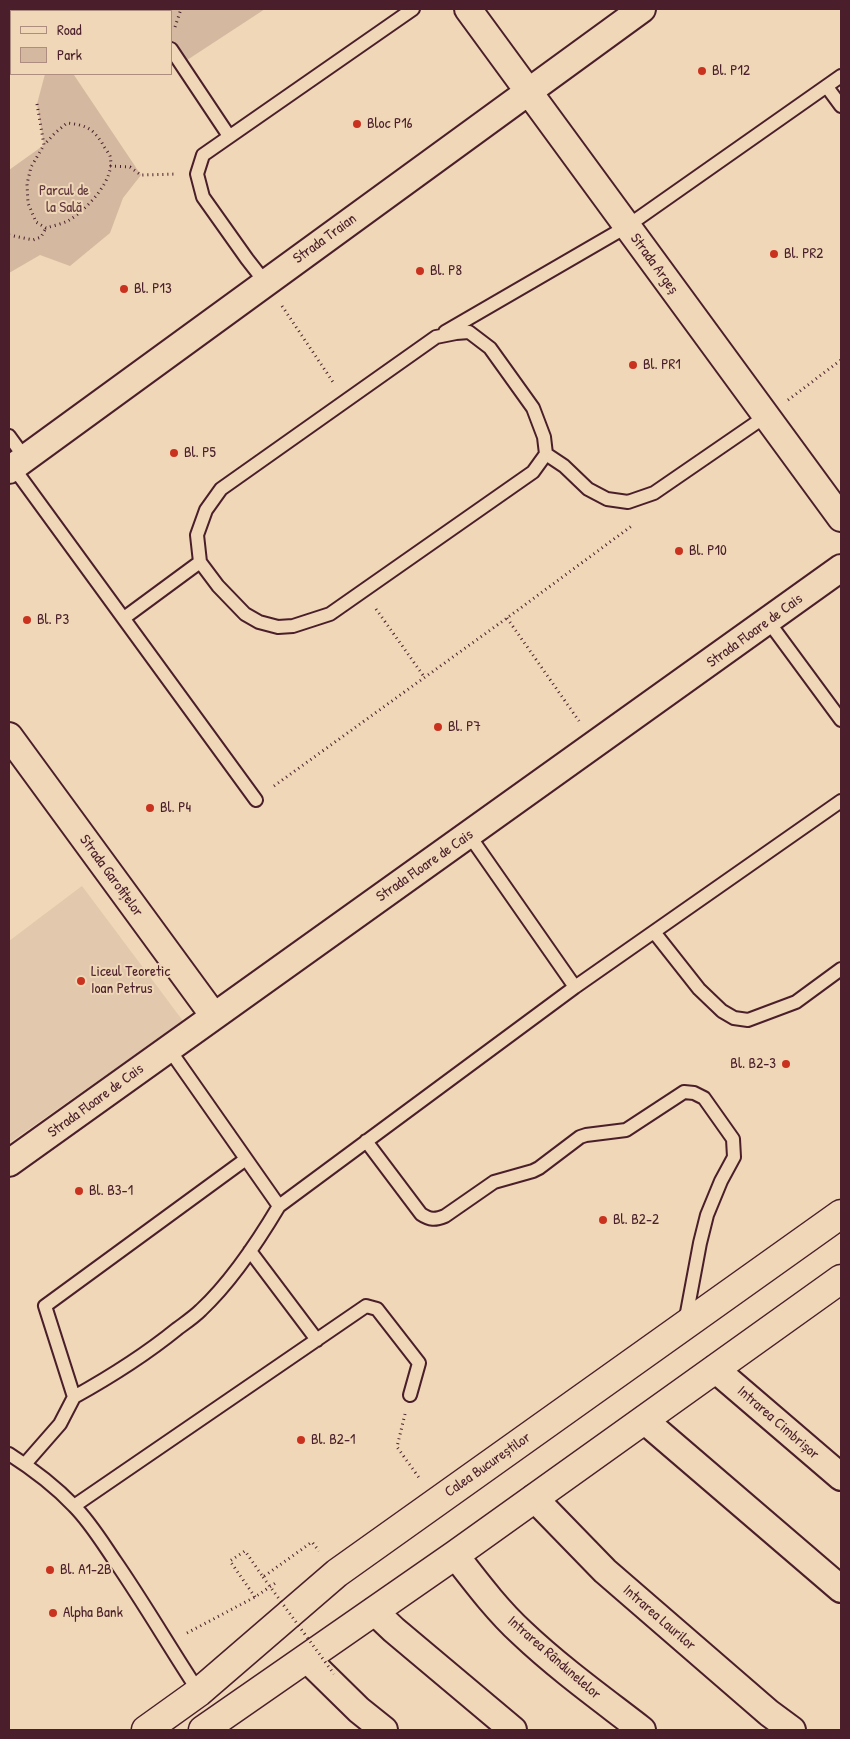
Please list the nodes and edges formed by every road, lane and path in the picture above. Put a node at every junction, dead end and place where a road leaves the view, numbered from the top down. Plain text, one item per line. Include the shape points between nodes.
1 (181, 9) edge
2 (413, 9) edge
3 (468, 9) edge
4 (642, 9) edge
5 (173, 33) dead end
6 (172, 50) edge
7 (841, 76) edge
8 (828, 86) junction
9 (528, 92) junction
10 (37, 104) dead end
11 (841, 106) edge
12 (229, 136) junction
13 (44, 145) junction
14 (110, 166) junction
15 (197, 174) junction
16 (626, 227) junction
17 (46, 228) junction
18 (9, 235) edge
19 (266, 282) junction
20 (436, 337) junction
21 (841, 360) edge
22 (346, 401) junction
23 (766, 416) junction
24 (9, 436) edge
25 (546, 454) junction
26 (15, 465) edge
27 (654, 493) junction
28 (841, 518) edge
29 (200, 562) junction
30 (841, 568) edge
31 (362, 591) junction
32 (124, 618) junction
33 (507, 618) junction
34 (768, 621) junction
35 (425, 678) junction
36 (841, 720) edge
37 (9, 736) edge
38 (596, 744) junction
39 (256, 800) joint
40 (841, 801) edge
41 (469, 835) junction
42 (654, 932) junction
43 (841, 969) edge
44 (575, 987) junction
45 (214, 1016) junction
46 (169, 1049) junction
47 (366, 1141) junction
48 (246, 1160) junction
49 (9, 1163) edge
50 (280, 1206) junction
51 (841, 1214) edge
52 (250, 1251) junction
53 (841, 1280) edge
54 (684, 1326) junction
55 (317, 1340) junction
56 (715, 1370) junction
57 (410, 1395) joint
58 (74, 1397) junction
59 (644, 1420) junction
60 (9, 1454) edge
61 (25, 1464) junction
62 (841, 1477) edge
63 (534, 1498) junction
64 (437, 1502) junction
65 (74, 1506) junction
66 (322, 1554) dead end
67 (455, 1555) junction
68 (263, 1578) junction
69 (280, 1581) dead end
70 (841, 1589) edge
71 (255, 1597) junction
72 (374, 1611) junction
73 (167, 1644) junction
74 (307, 1659) junction
75 (334, 1674) dead end
76 (199, 1692) junction
77 (146, 1730) edge
78 (204, 1730) edge
79 (384, 1730) edge
80 (513, 1730) edge
81 (642, 1730) edge
82 (792, 1730) edge

1 - 5 path
2 - 12 lane
3 - 9 street, Strada Argeș
4 - 9 street, Strada Traian
6 - 12 lane
7 - 8 lane
8 - 11 lane
8 - 16 lane
9 - 16 street, Strada Argeș
9 - 19 street, Strada Traian
10 - 13 path
12 - 15 lane via 203,155
13 - 14 path via 67,124 84,125 110,156
13 - 17 path via 31,167 27,184 28,203 36,222
14 - 15 path via 130,167 141,175
14 - 17 path via 110,173 100,191 82,210 67,221
15 - 19 lane via 203,197
16 - 20 lane
16 - 23 street, Strada Argeș
17 - 18 path via 40,237 33,240
19 - 22 path
19 - 26 street, Strada Traian
20 - 22 lane
20 - 25 lane via 469,332 490,348 533,408 544,436
21 - 23 path
22 - 29 lane via 221,489 206,510 197,535
23 - 27 lane
23 - 28 street, Strada Argeș
24 - 26 lane
25 - 27 lane via 564,466 588,490 607,499 628,502
25 - 31 lane via 534,472
26 - 32 lane
27 - 33 path via 646,515
29 - 31 lane via 245,614 278,627 293,626 330,614
29 - 32 lane
30 - 34 street, Strada Floare de Cais
31 - 35 path
32 - 39 lane
33 - 35 path
33 - 38 path
34 - 36 lane
34 - 38 street, Strada Floare de Cais
35 - 39 path
37 - 45 street, Strada Garofițelor
38 - 41 street, Strada Floare de Cais
40 - 42 lane
41 - 44 lane
41 - 45 street, Strada Floare de Cais
42 - 43 lane via 698,989 722,1012 734,1018 748,1020 796,1002
42 - 44 lane
44 - 47 lane
45 - 46 street, Strada Floare de Cais
46 - 48 lane
46 - 49 street, Strada Floare de Cais
47 - 50 lane
47 - 54 lane via 421,1214 437,1220 494,1182 533,1171 580,1137 626,1130 684,1092 704,1098 733,1139 734,1157 707,1215
48 - 50 lane
48 - 58 lane via 44,1306
50 - 52 lane
51 - 54 highway, Calea Bucureștilor
52 - 55 lane
52 - 58 lane via 201,1311 161,1342
53 - 56 highway
54 - 64 highway, Calea Bucureștilor
55 - 57 lane via 366,1306 377,1309 420,1363
55 - 65 lane
56 - 59 highway
56 - 62 street, Intrarea Cimbrișor
57 - 64 path via 397,1447
58 - 61 lane via 60,1424
59 - 63 highway
59 - 70 street
60 - 61 lane
61 - 65 lane
63 - 67 highway
63 - 82 street, Intrarea Laurilor via 605,1571
64 - 76 highway, Calea Bucureștilor via 337,1573
65 - 73 lane via 129,1581
66 - 68 path via 312,1542
67 - 72 highway
67 - 81 street, Intrarea Rândunelelor via 522,1633
68 - 71 path via 245,1551 230,1561
68 - 75 path, bridge
69 - 71 path
71 - 73 path
72 - 74 highway
72 - 80 street
73 - 76 lane
74 - 78 highway
74 - 79 street
76 - 77 highway, Calea Bucureștilor

